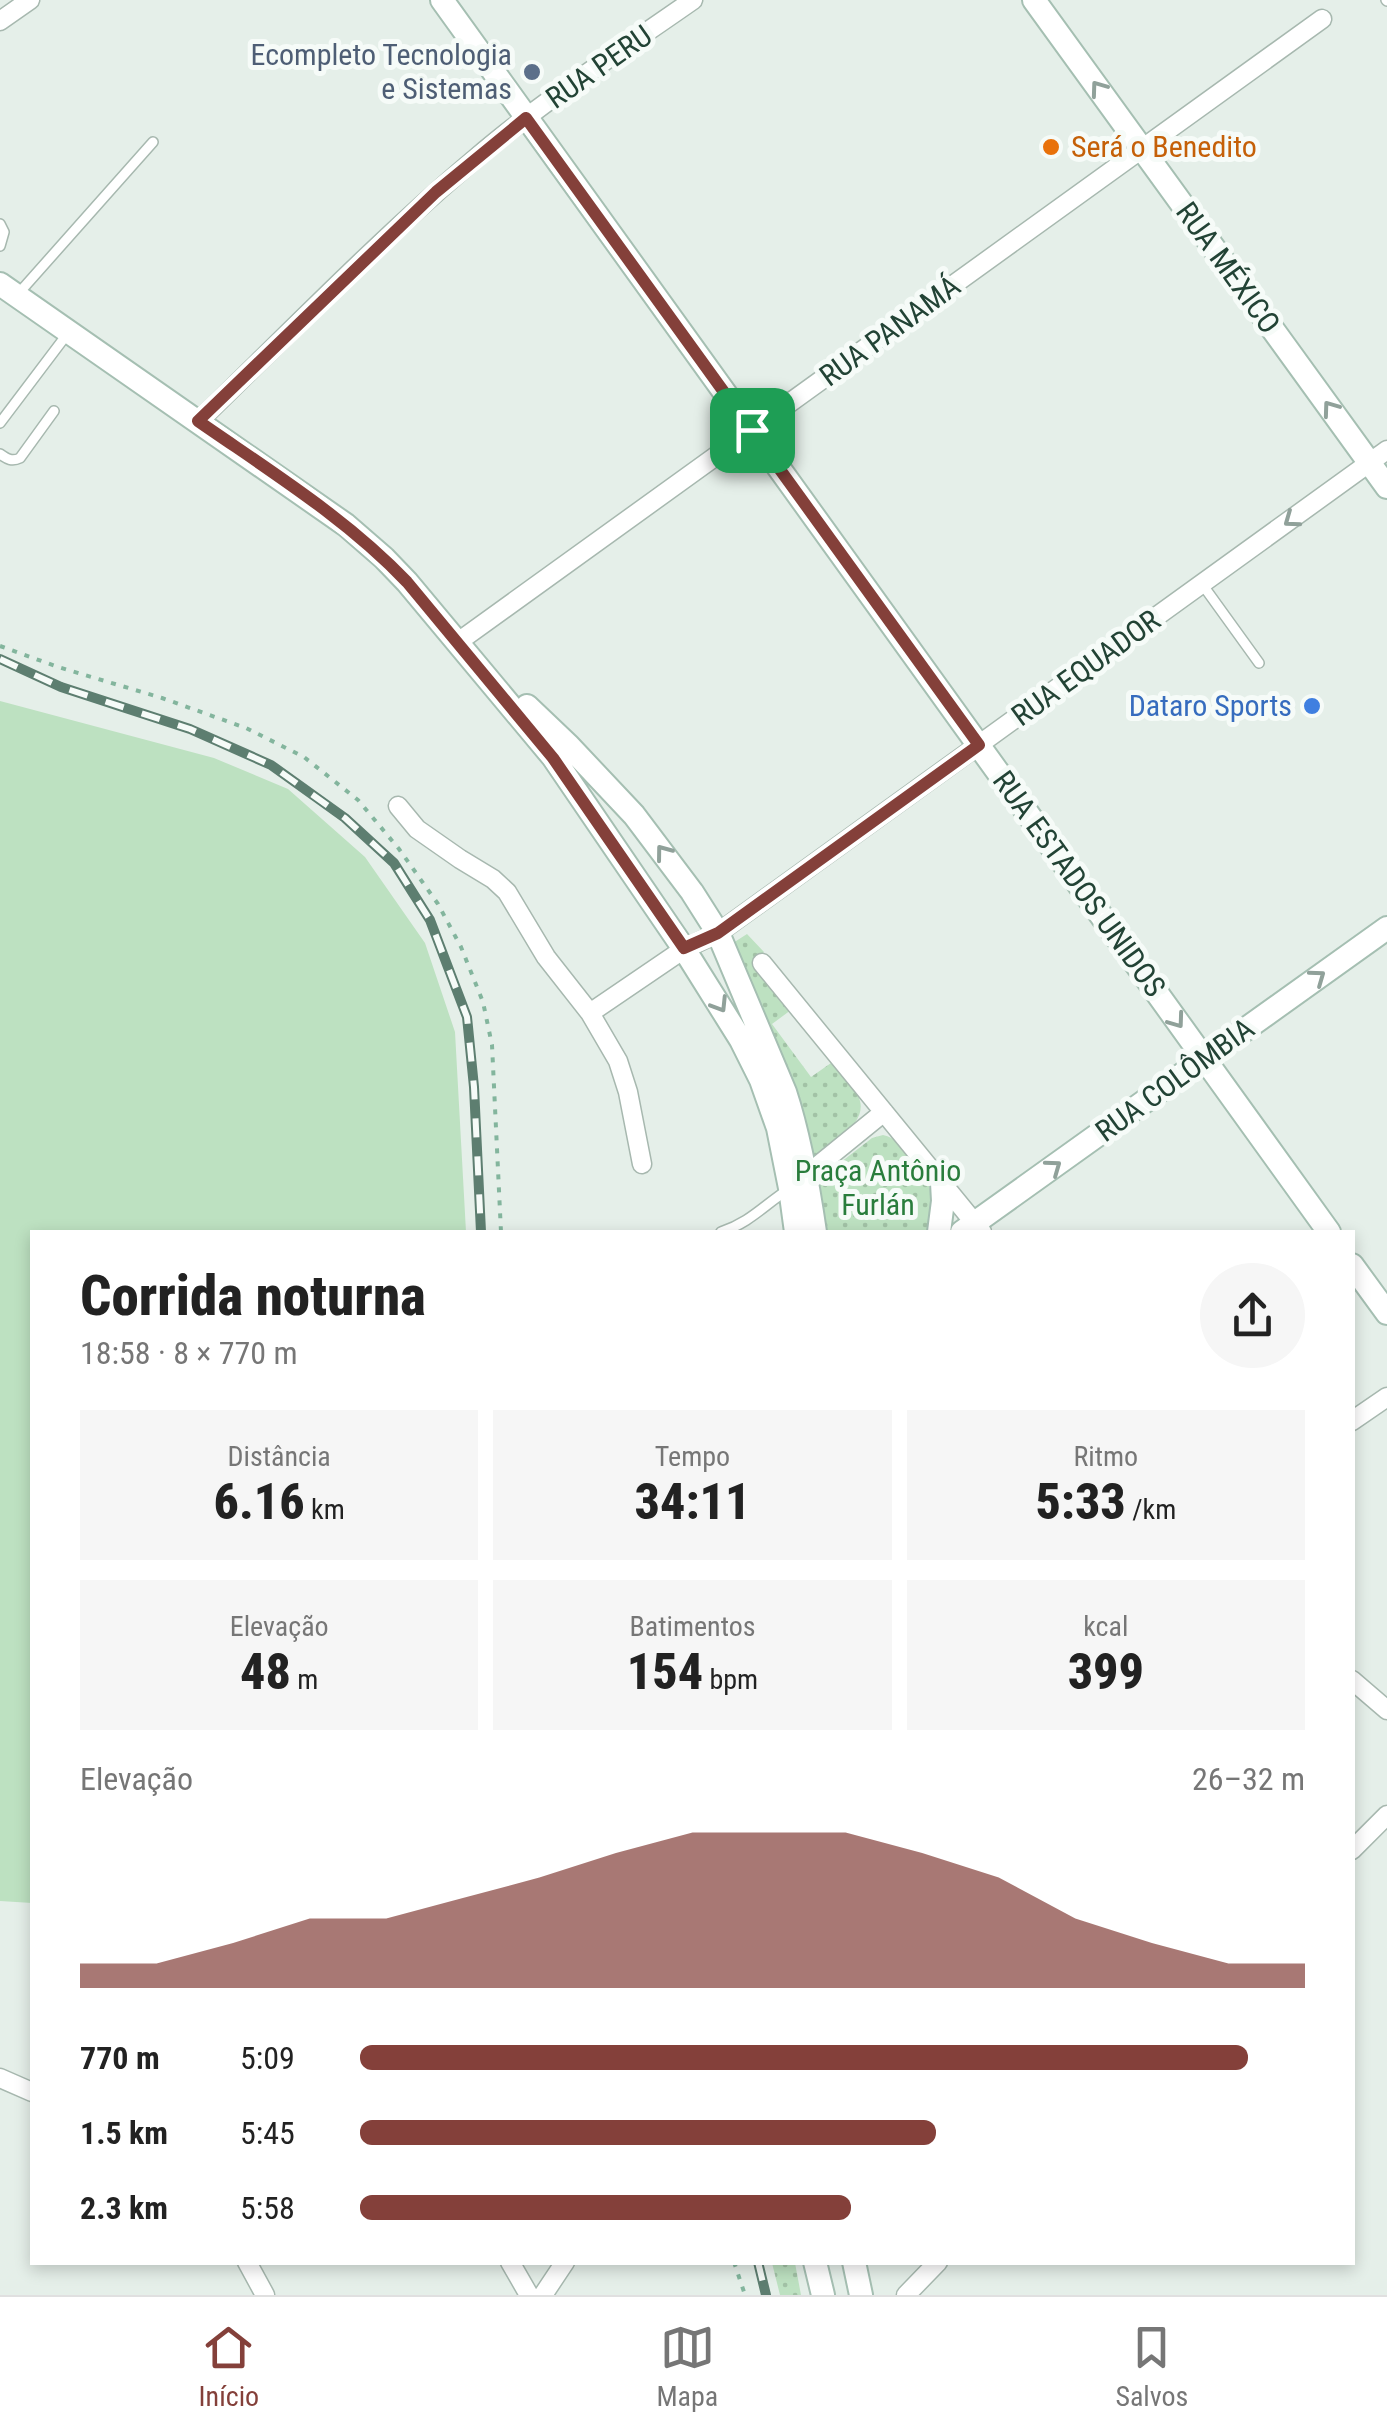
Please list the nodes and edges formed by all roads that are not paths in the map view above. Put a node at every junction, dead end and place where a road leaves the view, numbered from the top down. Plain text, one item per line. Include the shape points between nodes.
1 (30, 0) edge
2 (442, 0) edge
3 (693, 0) edge
4 (1034, 0) edge
5 (1322, 19) dead end
6 (0, 21) edge
7 (526, 118) junction
8 (153, 142) dead end
9 (1142, 149) junction
10 (0, 224) edge
11 (0, 246) edge
12 (8, 290) edge
13 (69, 332) junction
14 (54, 411) dead end
15 (198, 421) junction
16 (0, 423) edge
17 (752, 430) junction
18 (0, 454) edge
19 (1378, 456) edge
20 (1387, 486) edge
21 (1202, 584) junction
22 (458, 642) junction
23 (1260, 663) dead end
24 (979, 745) junction
25 (398, 806) dead end
26 (1387, 928) edge
27 (718, 933) junction
28 (684, 948) junction
29 (762, 963) dead end
30 (590, 1014) junction
31 (1204, 1059) junction
32 (884, 1112) junction
33 (642, 1164) dead end
34 (798, 1182) junction
35 (942, 1183) junction
36 (725, 1230) edge
37 (796, 1230) edge
38 (814, 1230) edge
39 (940, 1230) edge
40 (973, 1230) edge
41 (1328, 1230) edge
42 (1355, 1269) edge
43 (1387, 1313) edge
44 (1387, 1397) edge
45 (1355, 1420) edge
46 (1355, 1683) edge
47 (1387, 1710) edge
48 (1387, 1815) edge
49 (1355, 1847) edge
50 (0, 2078) edge
51 (30, 2091) edge
52 (249, 2265) edge
53 (512, 2265) edge
54 (563, 2265) edge
55 (817, 2265) edge
56 (855, 2265) edge
57 (935, 2265) edge
58 (264, 2295) edge
59 (530, 2295) edge
60 (543, 2295) edge
61 (823, 2295) edge
62 (861, 2295) edge
63 (906, 2295) edge

1 - 6 street
2 - 7 main road, RUA ESTADOS UNIDOS
3 - 7 street, RUA PERU
9 -> 4 main road, RUA MÉXICO
5 - 9 street, RUA PANAMÁ
7 - 15 street, RUA PERU via 411,216
7 - 17 main road, RUA ESTADOS UNIDOS
8 - 12 lane
9 - 17 street, RUA PANAMÁ
19 -> 9 main road, RUA MÉXICO
10 - 11 lane
12 - 13 main road
13 - 15 main road
13 - 16 lane
14 - 18 lane via 20,458
15 - 22 main road via 363,540
17 - 22 street, RUA PANAMÁ
17 - 24 main road, RUA ESTADOS UNIDOS
19 - 20 main road, RUA MÉXICO
19 -> 21 street, RUA EQUADOR
21 - 23 lane
21 - 24 street, RUA EQUADOR
27 -> 22 main road via 622,802
22 - 28 main road via 561,768
24 - 27 street, RUA EQUADOR
24 -> 31 main road, RUA ESTADOS UNIDOS
25 - 30 street via 416,829 507,892
31 -> 26 main road, RUA COLÔMBIA
27 - 28 street, RUA EQUADOR
27 - 34 main road via 785,1092 800,1143
28 - 30 street, RUA EQUADOR
28 -> 34 main road via 756,1070
29 - 32 street
30 - 33 street via 618,1061
40 -> 31 main road, RUA COLÔMBIA
31 - 41 main road, RUA ESTADOS UNIDOS
32 - 34 street
32 - 35 street
34 - 36 lane via 756,1216
34 - 37 main road
34 - 38 main road
35 - 39 main road
35 - 40 street
42 - 43 main road
44 - 45 street
46 - 47 street
48 - 49 street
50 - 51 street
52 - 58 street
53 - 59 street
54 - 60 street
55 - 61 main road
56 - 62 main road
57 - 63 street

